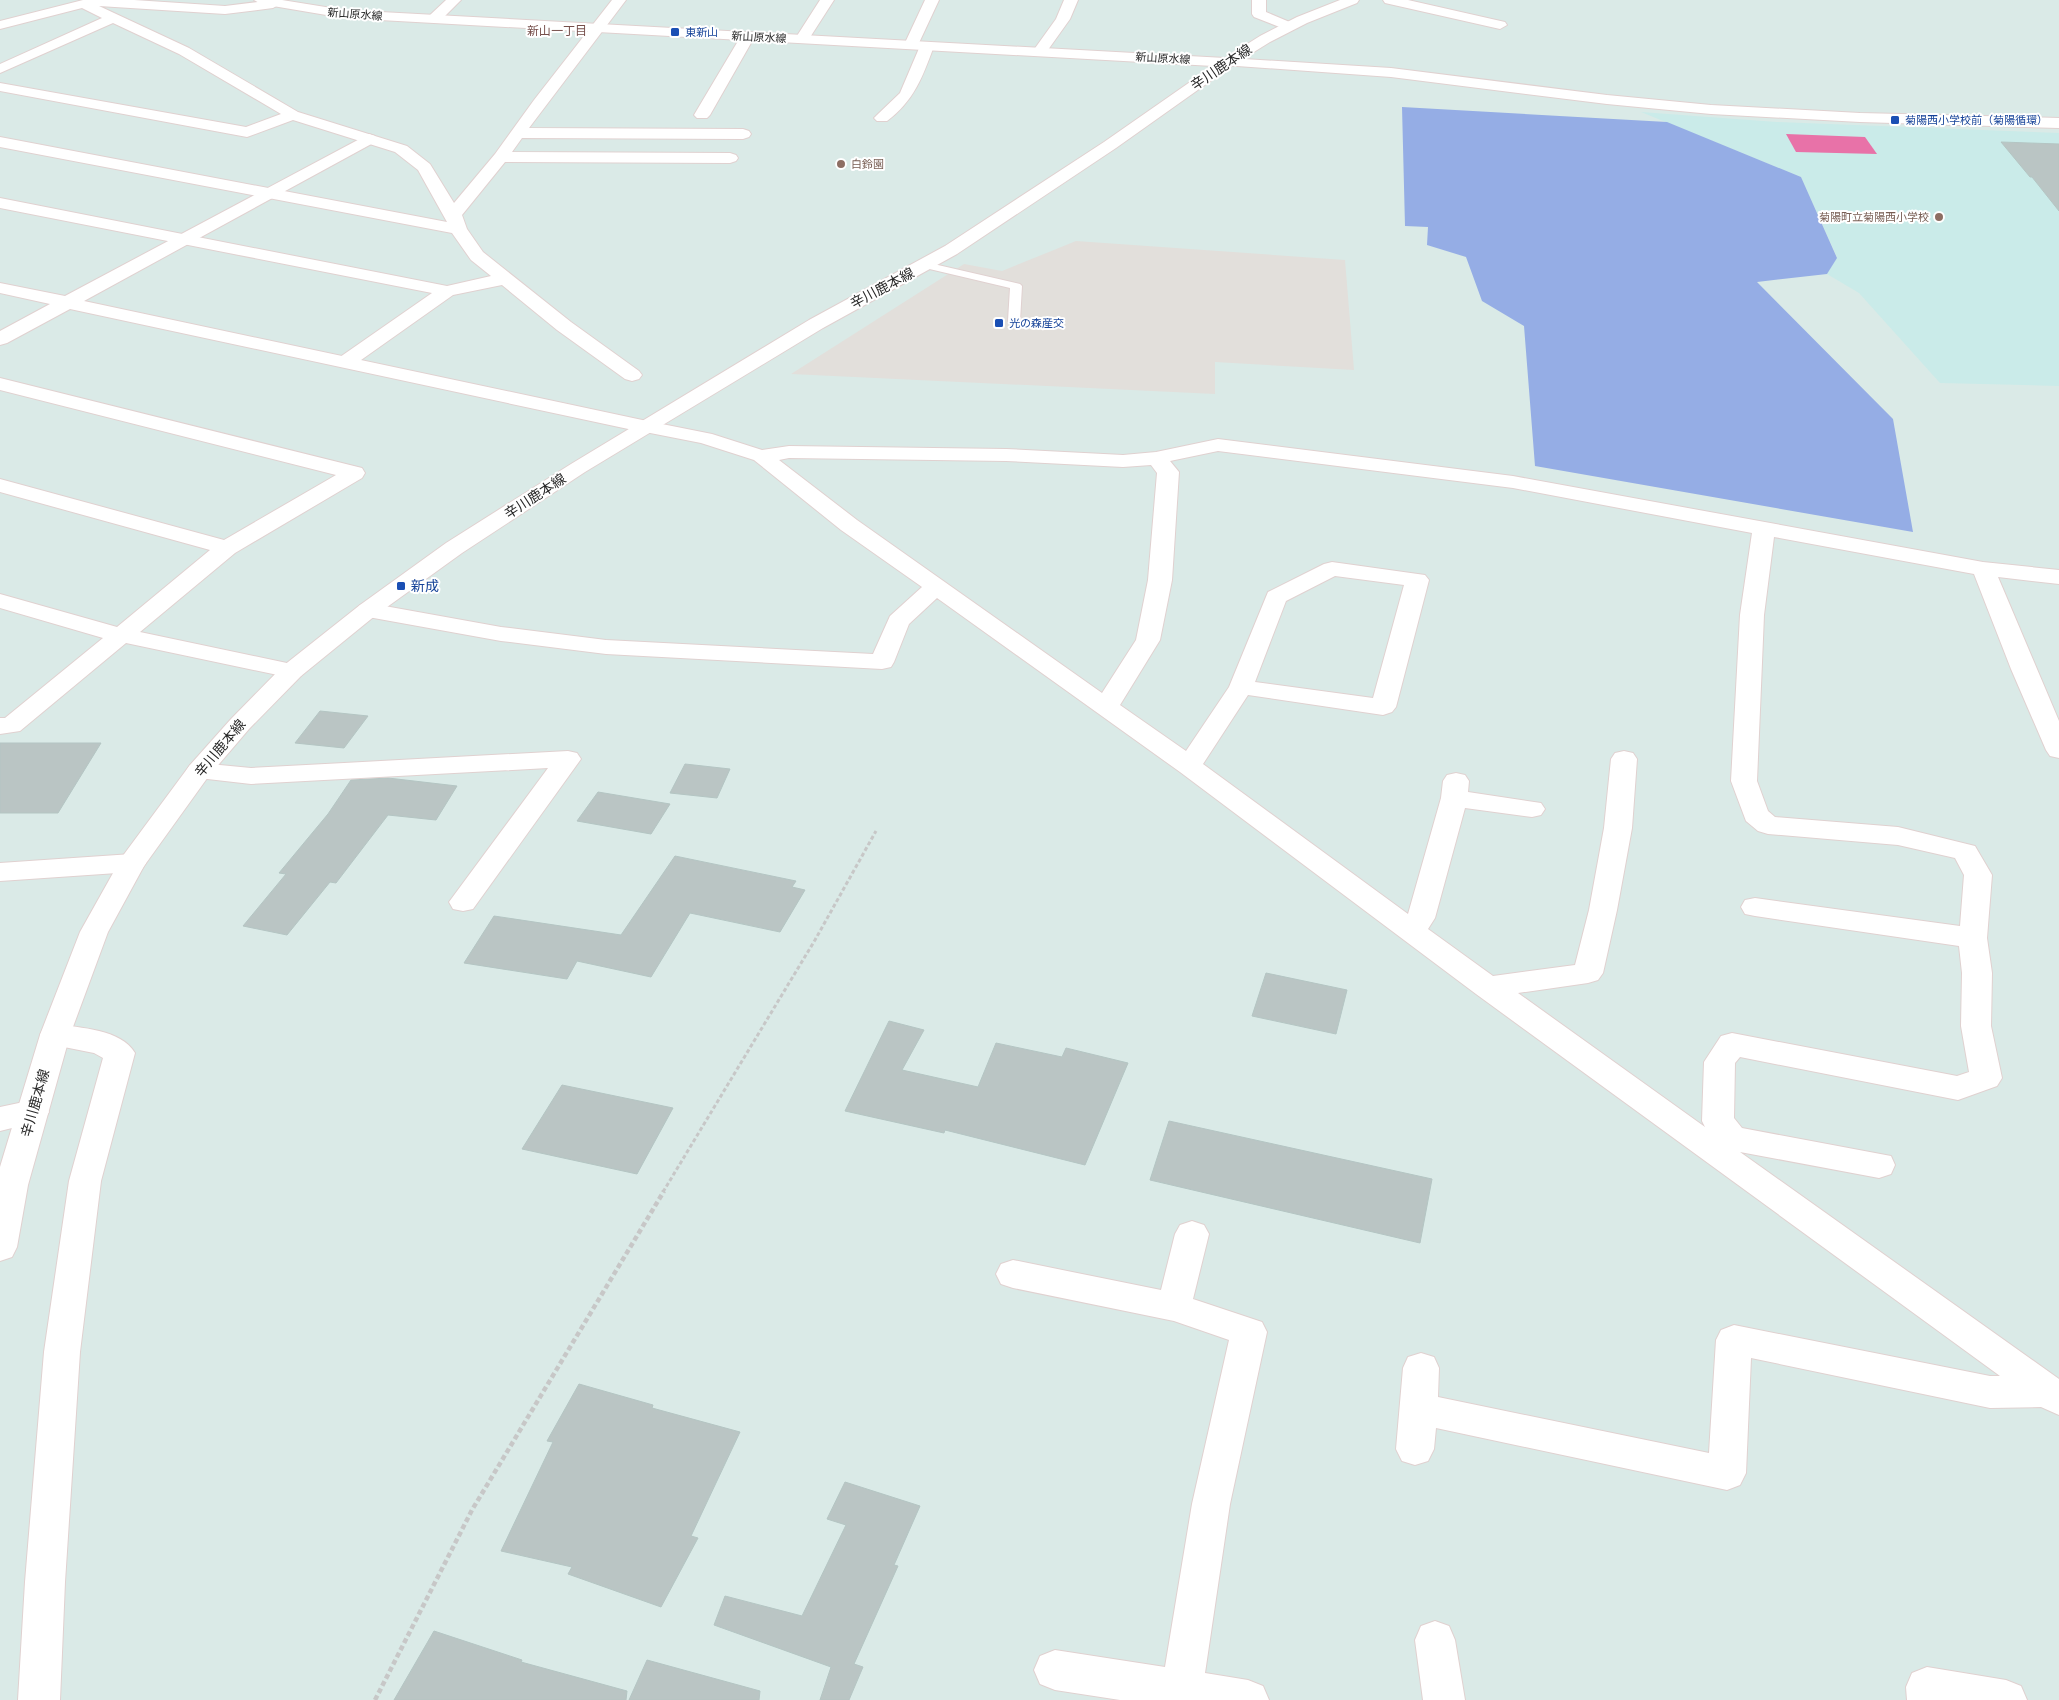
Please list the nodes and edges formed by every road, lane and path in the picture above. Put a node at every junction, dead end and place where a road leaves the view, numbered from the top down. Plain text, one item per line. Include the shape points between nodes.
1 (454, 0) edge
2 (619, 0) edge
3 (827, 0) edge
4 (932, 0) edge
5 (1071, 0) edge
6 (1259, 0) edge
7 (1352, 0) edge
8 (1390, 0) edge
9 (78, 2) edge
10 (267, 2) edge
11 (112, 18) junction
12 (434, 19) junction
13 (0, 25) edge
14 (1500, 25) dead end
15 (1287, 26) junction
16 (596, 28) junction
17 (748, 36) junction
18 (802, 39) junction
19 (911, 45) junction
20 (927, 46) junction
21 (1040, 51) junction
22 (1228, 62) junction
23 (0, 69) edge
24 (0, 87) edge
25 (293, 115) junction
26 (702, 115) dead end
27 (882, 118) dead end
28 (2059, 123) edge
29 (518, 133) junction
30 (743, 134) dead end
31 (370, 139) junction
32 (0, 142) edge
33 (501, 157) junction
34 (730, 158) dead end
35 (272, 192) junction
36 (0, 203) edge
37 (456, 222) junction
38 (186, 239) junction
39 (925, 265) junction
40 (504, 279) junction
41 (0, 288) edge
42 (447, 291) junction
43 (67, 303) junction
44 (1014, 322) dead end
45 (0, 339) edge
46 (347, 361) junction
47 (632, 375) dead end
48 (0, 384) edge
49 (647, 427) junction
50 (761, 456) junction
51 (1156, 458) junction
52 (0, 485) edge
53 (1764, 528) junction
54 (227, 548) junction
55 (1982, 569) junction
56 (2059, 577) edge
57 (937, 586) junction
58 (0, 601) edge
59 (368, 610) junction
60 (120, 635) junction
61 (292, 671) junction
62 (1241, 687) junction
63 (1106, 707) junction
64 (0, 726) edge
65 (2059, 750) edge
66 (1624, 759) dead end
67 (1188, 766) junction
68 (199, 771) junction
69 (1532, 809) dead end
70 (876, 831) dead end
71 (132, 864) junction
72 (0, 872) edge
73 (463, 902) dead end
74 (1754, 907) dead end
75 (1412, 932) junction
76 (1973, 938) junction
77 (1487, 987) junction
78 (55, 1035) junction
79 (33, 1112) junction
80 (0, 1119) edge
81 (1879, 1165) dead end
82 (1192, 1234) dead end
83 (0, 1247) edge
84 (1013, 1274) dead end
85 (1174, 1307) junction
86 (1421, 1368) dead end
87 (2054, 1395) edge
88 (1419, 1409) junction
89 (1415, 1449) dead end
90 (1435, 1640) dead end
91 (1055, 1670) dead end
92 (1182, 1689) junction
93 (39, 1700) edge
94 (376, 1700) edge
95 (1248, 1700) edge
96 (1444, 1700) edge
97 (1928, 1700) edge
98 (2006, 1700) edge

1 - 12 street
2 - 16 street
3 - 18 street
4 - 19 street
5 - 21 street via 1063,19
6 - 15 street via 1259,14
7 - 15 street, 辛川鹿本線
8 - 14 street
9 - 10 street, 新山原水線 via 226,10
9 - 11 street
9 - 13 street, 新山原水線
10 - 12 street, 新山原水線 via 336,13
11 - 23 street
11 - 25 street via 184,51
12 - 16 street, 新山原水線
15 - 22 street, 辛川鹿本線
16 - 17 street, 新山原水線
16 - 29 street
17 - 18 street, 新山原水線
17 - 26 street
18 - 19 street, 新山原水線
19 - 20 street, 新山原水線
20 - 21 street, 新山原水線
20 - 27 street via 911,90 896,109
21 - 22 street, 新山原水線
22 - 28 street, 新山原水線 via 1346,68 1642,103 1774,114
22 - 39 street, 辛川鹿本線 via 1110,145
24 - 25 street via 247,132
25 - 31 street
29 - 30 street
29 - 33 street
31 - 35 street
31 - 37 street via 401,149 424,168
32 - 35 street
33 - 34 street
33 - 37 street
35 - 37 street
35 - 38 street
36 - 38 street
37 - 40 street via 477,256
38 - 42 street
38 - 43 street
39 - 44 lane via 1016,286
39 - 49 street, 辛川鹿本線 via 816,324
40 - 42 street
40 - 47 street
41 - 43 street
42 - 46 street
43 - 45 street
43 - 46 street
46 - 49 street
48 - 54 street via 354,472
49 - 50 street via 705,438
49 - 59 street, 辛川鹿本線 via 454,548
50 - 51 street via 789,452 1006,455 1123,461
50 - 57 street via 848,525
51 - 53 street via 1218,445 1512,482
51 - 63 street via 1168,472 1158,589 1148,640
52 - 54 street
53 - 55 street
53 - 76 street via 1752,615 1744,781 1756,815 1768,825 1898,836 1965,852 1978,876
54 - 60 street
55 - 56 street
55 - 65 street
57 - 59 street via 898,621 882,662 606,647 501,634
57 - 63 street
58 - 60 street
59 - 61 street, 辛川鹿本線
60 - 61 street
60 - 64 street via 11,726
61 - 68 street, 辛川鹿本線
62 - 62 street via 1383,708 1417,580 1332,569 1276,596
62 - 67 street
63 - 67 street
66 - 77 street via 1618,828 1588,973
67 - 75 street
68 - 71 street, 辛川鹿本線
68 - 73 street via 251,776 568,760
69 - 75 street via 1455,789 1421,918
70 - 94 path via 815,940 472,1510
71 - 72 street
71 - 78 street, 辛川鹿本線 via 94,932
74 - 76 street
75 - 77 street
76 - 81 street via 1977,973 1976,1026 1986,1078 1958,1088 1732,1044 1720,1062 1718,1121 1732,1138
77 - 87 street
78 - 79 street, 辛川鹿本線
78 - 93 street via 101,1043 120,1053 86,1181 62,1352
79 - 80 street
79 - 83 street, 辛川鹿本線 via 12,1185
82 - 85 street
84 - 85 street
85 - 92 street via 1249,1332 1211,1504
86 - 88 street
87 - 88 street via 1990,1392 1734,1340 1727,1473
88 - 89 street
90 - 96 street
91 - 92 street
92 - 95 street
97 - 98 street via 1926,1687

